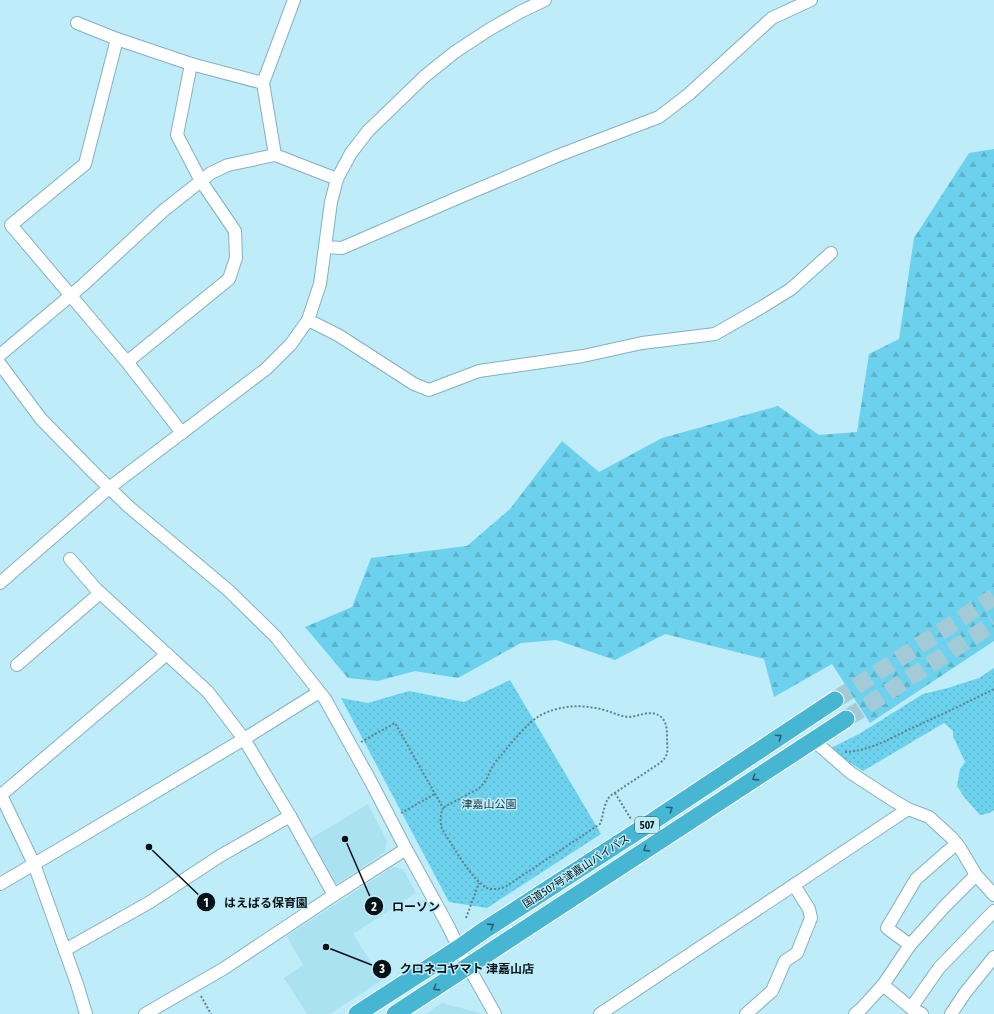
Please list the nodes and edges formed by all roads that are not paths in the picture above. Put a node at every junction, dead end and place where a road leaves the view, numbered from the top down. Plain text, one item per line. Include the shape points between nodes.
1 (294, 0) edge
2 (545, 0) edge
3 (811, 0) edge
4 (77, 24) dead end
5 (116, 39) junction
6 (191, 64) junction
7 (263, 83) junction
8 (275, 155) junction
9 (337, 179) junction
10 (201, 181) junction
11 (325, 247) junction
12 (831, 252) dead end
13 (70, 296) junction
14 (308, 320) junction
15 (0, 355) edge
16 (127, 362) junction
17 (0, 364) edge
18 (182, 433) junction
19 (109, 488) junction
20 (70, 559) dead end
21 (0, 583) edge
22 (100, 593) junction
23 (167, 654) junction
24 (17, 665) dead end
25 (319, 692) junction
26 (835, 700) tunnel mouth
27 (846, 719) tunnel mouth
28 (244, 739) junction
29 (813, 740) junction
30 (908, 809) junction
31 (290, 816) junction
32 (956, 844) junction
33 (406, 849) junction
34 (34, 864) junction
35 (976, 875) junction
36 (0, 884) edge
37 (794, 885) junction
38 (334, 895) junction
39 (994, 895) edge
40 (994, 911) edge
41 (910, 945) junction
42 (459, 948) junction
43 (65, 950) junction
44 (994, 957) edge
45 (468, 966) junction
46 (883, 985) junction
47 (916, 1012) edge
48 (86, 1014) edge
49 (145, 1014) edge
50 (357, 1014) edge
51 (395, 1014) edge
52 (495, 1014) edge
53 (600, 1014) edge
54 (746, 1014) edge
55 (855, 1014) edge
56 (951, 1014) edge

1 - 7 street
2 - 9 street via 490,29 455,52 426,76 368,131 351,153
3 - 11 street via 772,18 689,94 659,117 557,156 342,248
4 - 5 street
5 - 6 street
5 - 13 street via 85,164 11,225
6 - 7 street
6 - 10 street via 177,135
7 - 8 street
8 - 9 street
8 - 10 street via 228,165 210,173
9 - 11 street
10 - 13 street via 163,211
10 - 16 street via 235,231 236,258 229,280
11 - 14 street via 320,284
12 - 14 street via 791,289 715,334 642,343 583,356 479,371 429,390 414,384 338,335
13 - 15 street
13 - 16 street
14 - 18 street via 291,344 266,370
16 - 18 street
17 - 19 street via 41,420
18 - 19 street
19 - 21 street
19 - 25 street via 233,595 276,637
20 - 22 street
22 - 23 street
22 - 24 street
23 - 28 street via 208,692
23 - 34 street via 1,795
25 - 28 street
25 - 33 street via 325,698 367,773
42 -> 26 highway, 国道507号津嘉山バイパス / 507
27 - 29 highway, 国道507号津嘉山バイパス / 507
28 - 31 street
28 - 34 street
29 - 30 street via 851,774
29 -> 45 highway, 国道507号津嘉山バイパス / 507
30 - 32 street via 929,817
30 - 37 street
31 - 38 street
31 - 43 street via 220,856 150,902
32 - 35 street
32 - 41 street via 916,879 887,928
33 - 38 street
33 - 42 street
34 - 36 street
34 - 43 street
35 - 39 street
35 - 41 street via 944,906
37 - 53 street
37 - 54 street via 810,909 811,918 797,953 785,960 772,991
38 - 49 street via 223,969
40 - 47 street via 939,968
41 - 46 street
42 - 45 street
42 - 50 highway, 国道507号津嘉山バイパス / 507
43 - 48 street
44 - 56 street
45 -> 51 highway, 国道507号津嘉山バイパス / 507
45 - 52 street
46 - 47 street
46 - 55 street

